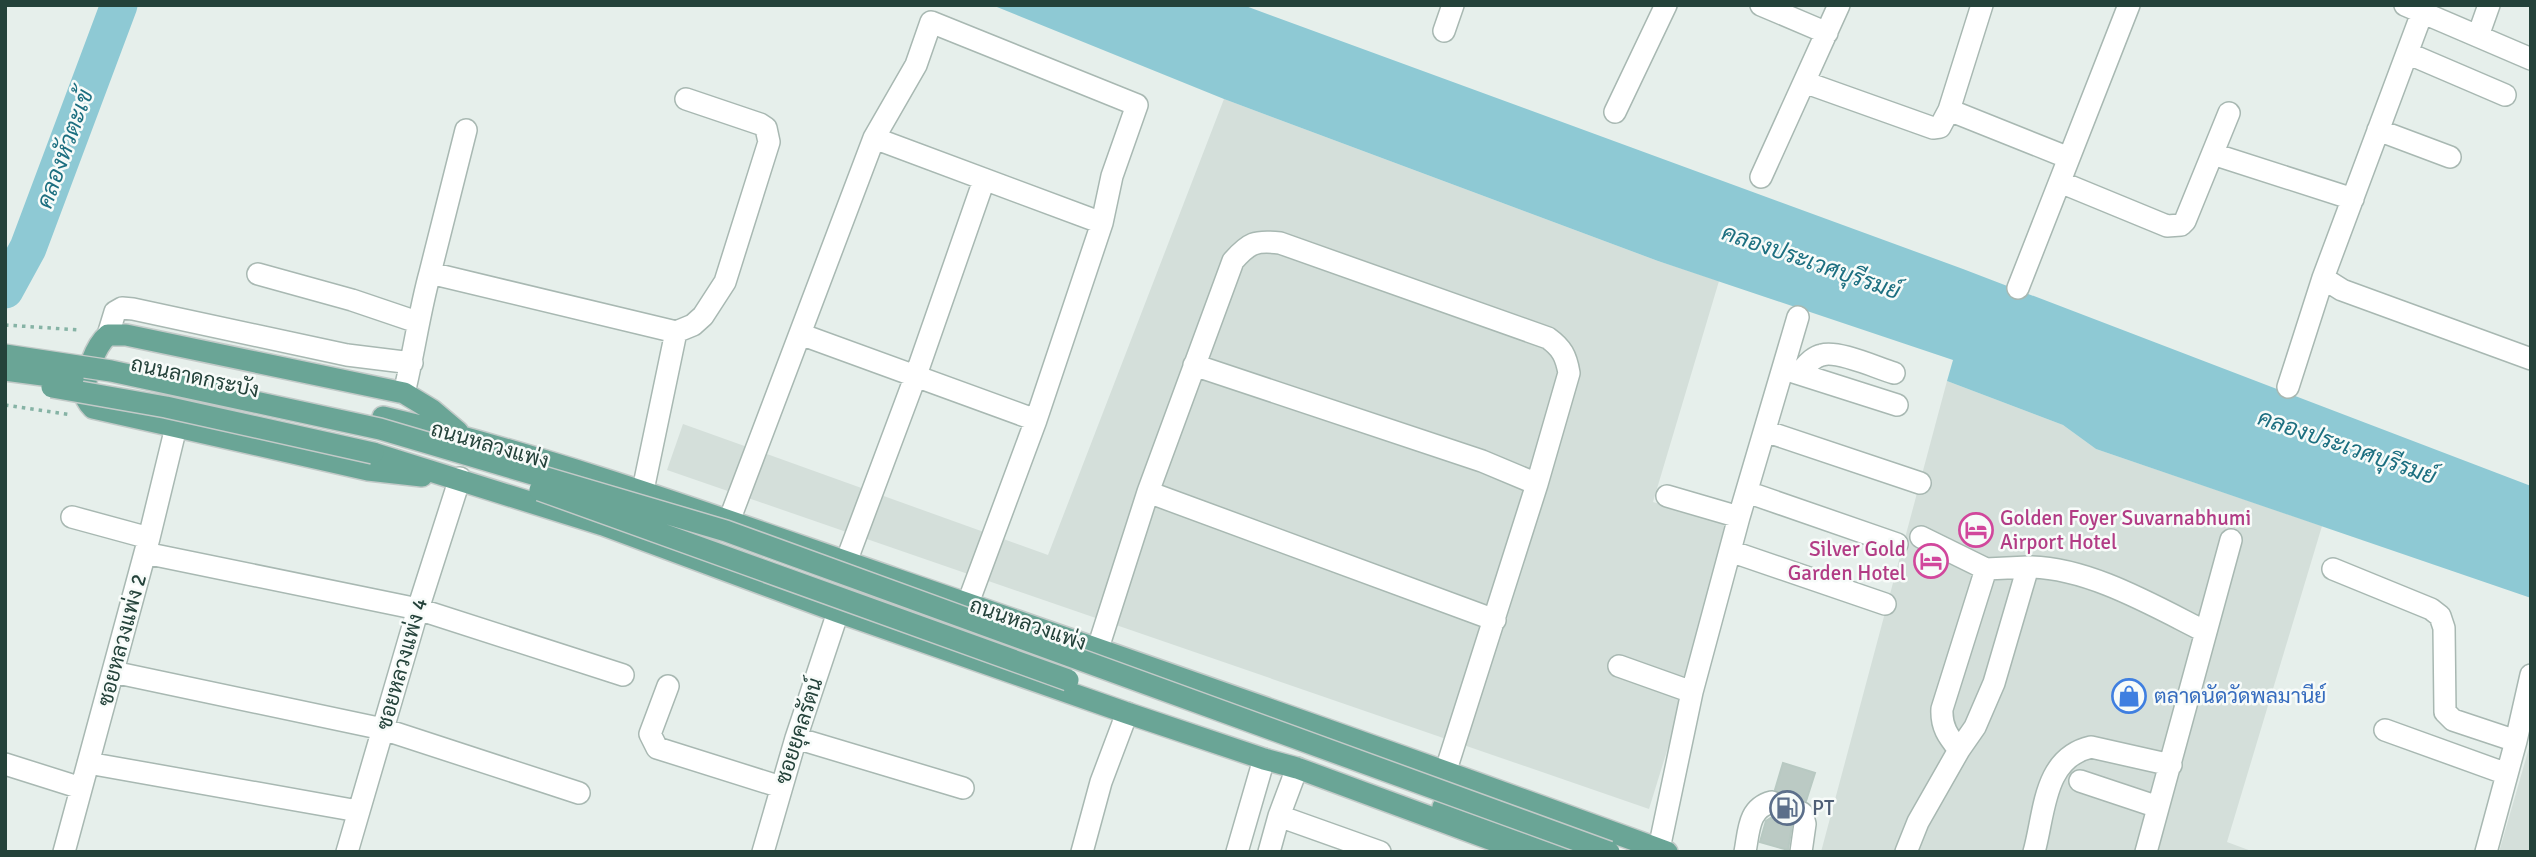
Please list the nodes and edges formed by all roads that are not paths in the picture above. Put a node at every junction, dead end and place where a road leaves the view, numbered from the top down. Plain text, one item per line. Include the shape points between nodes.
1 (1453, 5) edge
2 (1666, 5) edge
3 (1761, 5) edge
4 (1839, 5) edge
5 (1982, 5) edge
6 (2129, 5) edge
7 (2489, 5) edge
8 (2414, 9) edge
9 (1444, 32) dead end
10 (1827, 33) junction
11 (2477, 36) junction
12 (2407, 53) junction
13 (2531, 59) edge
14 (1804, 82) junction
15 (2505, 95) dead end
16 (687, 99) dead end
17 (1949, 110) junction
18 (1615, 112) dead end
19 (2229, 113) dead end
20 (466, 130) dead end
21 (2378, 130) junction
22 (874, 138) junction
23 (2213, 154) junction
24 (2450, 157) dead end
25 (2069, 158) junction
26 (1761, 177) dead end
27 (984, 180) junction
28 (2060, 182) junction
29 (2353, 199) junction
30 (1102, 223) junction
31 (430, 273) junction
32 (258, 274) dead end
33 (2323, 278) junction
34 (2018, 288) dead end
35 (1798, 317) dead end
36 (417, 322) junction
37 (676, 332) junction
38 (800, 334) junction
39 (108, 335) junction
40 (5, 345) edge
41 (5, 355) edge
42 (2531, 359) edge
43 (412, 363) junction
44 (1194, 365) junction
45 (5, 370) edge
46 (1792, 371) junction
47 (1894, 373) dead end
48 (916, 375) junction
49 (5, 383) edge
50 (2288, 387) dead end
51 (404, 393) junction
52 (1897, 405) dead end
53 (383, 417) joint
54 (1036, 419) junction
55 (176, 427) junction
56 (1765, 431) junction
57 (461, 435) junction
58 (373, 453) joint
59 (458, 478) junction
60 (1537, 484) junction
61 (1920, 484) dead end
62 (643, 490) junction
63 (1148, 492) junction
64 (1747, 492) junction
65 (1667, 496) dead end
66 (72, 517) dead end
67 (1739, 517) junction
68 (729, 521) junction
69 (1921, 537) dead end
70 (2231, 540) dead end
71 (1897, 544) dead end
72 (147, 546) junction
73 (1730, 551) junction
74 (846, 562) junction
75 (2028, 567) junction
76 (1986, 569) junction
77 (2333, 569) dead end
78 (968, 603) junction
79 (1885, 604) dead end
80 (418, 609) junction
81 (838, 612) junction
82 (1495, 620) junction
83 (2206, 632) junction
84 (1098, 648) junction
85 (1619, 666) dead end
86 (113, 673) junction
87 (623, 675) dead end
88 (2531, 675) edge
89 (668, 686) dead end
90 (1692, 692) junction
91 (1127, 713) junction
92 (383, 729) junction
93 (2385, 730) dead end
94 (796, 738) junction
95 (2516, 741) junction
96 (1959, 750) junction
97 (1264, 760) junction
98 (88, 763) junction
99 (5, 764) edge
100 (2171, 765) junction
101 (1297, 768) junction
102 (1445, 772) junction
103 (2507, 774) junction
104 (2080, 781) dead end
105 (781, 787) junction
106 (80, 788) junction
107 (963, 788) dead end
108 (579, 793) dead end
109 (1772, 802) dead end
110 (2158, 807) junction
111 (358, 811) junction
112 (1802, 813) dead end
113 (1279, 816) junction
114 (1338, 845) edge
115 (1663, 850) edge
116 (351, 851) edge
117 (64, 852) edge
118 (763, 852) edge
119 (1082, 852) edge
120 (1237, 852) edge
121 (1269, 852) edge
122 (1380, 852) edge
123 (1525, 852) edge
124 (1574, 852) edge
125 (1609, 852) edge
126 (1745, 852) edge
127 (1801, 852) edge
128 (1906, 852) edge
129 (2034, 852) edge
130 (2146, 852) edge
131 (2486, 852) edge

1 - 9 street
2 - 18 street
3 - 10 street
4 - 10 street
5 - 17 street
6 - 25 street
7 - 11 street
8 - 11 street
8 - 12 street
10 - 14 street
11 - 13 street
12 - 15 street
12 - 21 street
14 - 17 street via 1933,128 1940,127
14 - 26 street
16 - 37 street via 760,124 766,128 769,142 725,282 703,316
17 - 25 street
19 - 23 street
20 - 31 street
21 - 24 street
21 - 29 street
22 - 27 street
22 - 30 street via 916,65 931,22 1137,105 1112,176
22 - 38 street
23 - 28 street via 2185,221 2175,227
23 - 29 street
25 - 28 street
27 - 30 street
27 - 48 street
28 - 34 street
29 - 33 street
30 - 54 street
31 - 36 street
31 - 37 street
32 - 36 street
33 - 42 street via 2343,290
33 - 50 street
35 - 46 street
36 - 43 street
37 - 62 street
38 - 48 street
38 - 68 street
39 - 43 street via 115,312 122,308 347,355
39 - 51 main road
39 - 55 main road via 94,355 85,393 93,408
40 - 53 main road, ถนนลาดกระบัง via 174,371
41 - 125 main road, bridge via 111,371 380,429 726,531
43 - 51 street
44 - 60 street via 1482,461
44 - 60 street via 1233,261 1254,242 1280,243 1548,338 1559,346 1569,373
44 - 63 street
45 - 124 main road, bridge via 208,401 366,437 520,483 1080,684
46 - 47 street via 1824,354 1835,354
46 - 52 street
46 - 56 street
48 - 54 street
48 - 74 street
49 - 58 main road, ถนนลาดกระบัง, bridge via 166,407
51 - 57 main road
53 - 57 main road, ถนนหลวงแพ่ง
54 - 78 street
55 - 59 main road via 368,470
55 - 72 street, ซอยหลวงแพ่ง 2
56 - 61 street
56 - 64 street
57 - 62 main road, ถนนหลวงแพ่ง
58 - 59 main road, ถนนหลวงแพ่ง
59 - 80 street, ซอยหลวงแพ่ง 4
59 - 81 main road, ถนนหลวงแพ่ง via 603,525
60 - 82 street
62 - 68 main road, ถนนหลวงแพ่ง
63 - 82 street
63 - 84 street
64 - 67 street
64 - 71 street
65 - 67 street
66 - 72 street
67 - 73 street
68 - 74 main road, ถนนหลวงแพ่ง
69 - 76 street
70 - 83 street
72 - 80 street
72 - 86 street, ซอยหลวงแพ่ง 2
73 - 79 street
73 - 90 street
74 - 78 main road, ถนนหลวงแพ่ง
75 - 76 street
75 - 83 street via 2061,571 2118,590
75 - 96 street via 1994,684
76 - 96 street via 1942,709 1946,734
77 - 95 street via 2440,616 2445,712 2453,720
78 - 84 main road, ถนนหลวงแพ่ง
80 - 87 street
80 - 92 street, ซอยหลวงแพ่ง 4
81 - 91 main road, ถนนหลวงแพ่ง
81 - 94 street, ซอยยุคลรัตน์
82 - 102 street
83 - 100 street
84 - 102 main road, ถนนหลวงแพ่ง
85 - 90 street
86 - 92 street
86 - 98 street, ซอยหลวงแพ่ง 2
88 - 95 street
89 - 105 street via 650,734 657,748
90 - 115 street
91 - 97 main road, ถนนหลวงแพ่ง
91 - 119 street
92 - 108 street
92 - 111 street, ซอยหลวงแพ่ง 4
93 - 103 street
94 - 105 street, ซอยยุคลรัตน์
94 - 107 street
95 - 103 street
96 - 128 street
97 - 101 main road, ถนนหลวงแพ่ง
97 - 120 street
98 - 106 street, ซอยหลวงแพ่ง 2
98 - 111 street
99 - 106 street
100 - 110 street
100 - 129 street via 2091,747 2078,750 2058,768 2049,786
101 - 113 street
101 - 123 main road, ถนนหลวงแพ่ง
102 - 115 main road, ถนนหลวงแพ่ง
103 - 131 street
104 - 110 street
105 - 118 street, ซอยยุคลรัตน์
106 - 117 street, ซอยหลวงแพ่ง 2
109 - 126 street via 1762,804 1752,816
110 - 130 street
111 - 116 street, ซอยหลวงแพ่ง 4
112 - 127 street
113 - 114 street
113 - 121 street
114 - 122 street

